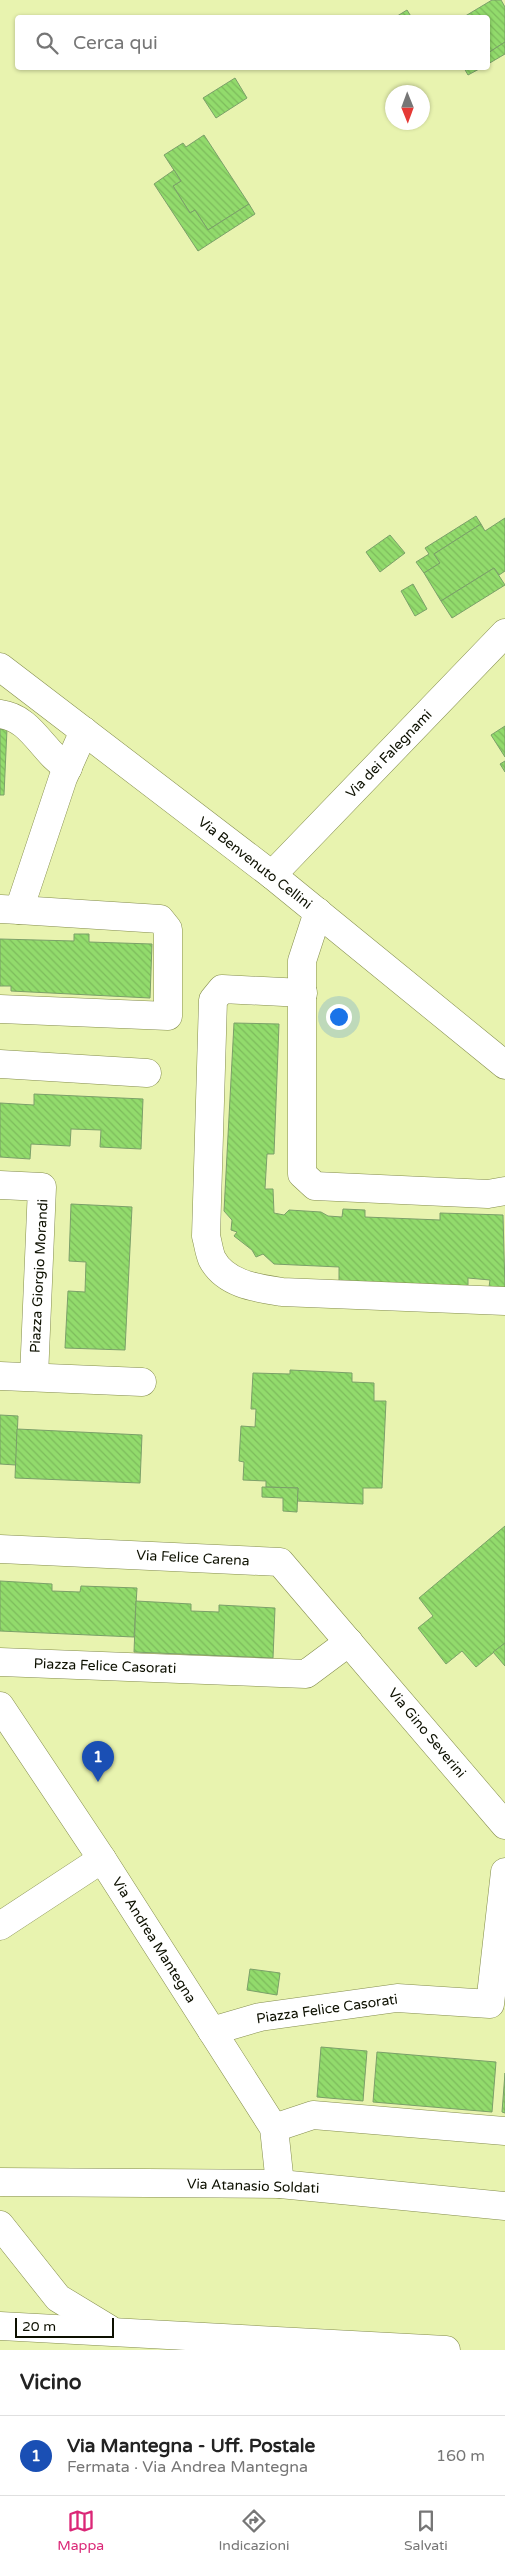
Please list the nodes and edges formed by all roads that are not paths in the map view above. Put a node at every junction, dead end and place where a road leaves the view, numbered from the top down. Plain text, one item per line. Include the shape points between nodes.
1 (505, 633) edge
2 (0, 667) edge
3 (0, 714) edge
4 (84, 731) junction
5 (68, 768) junction
6 (272, 875) junction
7 (10, 910) edge
8 (318, 912) junction
9 (303, 993) junction
10 (0, 1010) edge
11 (0, 1064) edge
12 (505, 1065) edge
13 (147, 1073) dead end
14 (0, 1185) edge
15 (505, 1191) edge
16 (505, 1301) edge
17 (0, 1376) edge
18 (34, 1377) junction
19 (142, 1382) dead end
20 (0, 1549) edge
21 (349, 1642) junction
22 (0, 1662) edge
23 (0, 1706) edge
24 (505, 1825) edge
25 (102, 1859) junction
26 (505, 1872) edge
27 (0, 1926) edge
28 (212, 2031) junction
29 (274, 2128) junction
30 (505, 2131) edge
31 (0, 2182) edge
32 (280, 2184) junction
33 (505, 2206) edge
34 (0, 2225) edge
35 (0, 2326) edge
36 (112, 2331) junction
37 (446, 2350) edge

1 - 6 street, Via dei Falegnami
2 - 4 street, Via Benvenuto Cellini
3 - 5 street via 14,715 33,732 55,760
4 - 5 street
4 - 6 street, Via Benvenuto Cellini
5 - 7 street
6 - 8 street, Via Benvenuto Cellini
7 - 10 street via 160,919 168,929 168,1016
8 - 9 street via 302,961
8 - 12 street, Via Benvenuto Cellini
9 - 15 street via 302,1174 315,1186 488,1194
9 - 16 street via 222,989 213,1000 206,1236 212,1259 226,1277 255,1288 282,1292
11 - 13 street
14 - 18 street, Piazza Giorgio Morandi via 42,1187
17 - 18 street
18 - 19 street
20 - 21 street, Via Felice Carena via 280,1562
21 - 22 street, Piazza Felice Casorati via 306,1674
21 - 24 street, Via Gino Severini
23 - 25 street, Via Andrea Mantegna
25 - 27 street
25 - 28 street, Via Andrea Mantegna
26 - 28 street, Piazza Felice Casorati via 490,2004 397,1998 260,2017
28 - 29 street, Via Andrea Mantegna
29 - 30 street via 314,2115
29 - 32 street, Via Andrea Mantegna
31 - 32 street, Via Atanasio Soldati
32 - 33 street, Via Atanasio Soldati
34 - 36 street via 58,2298
35 - 36 street
36 - 37 street

